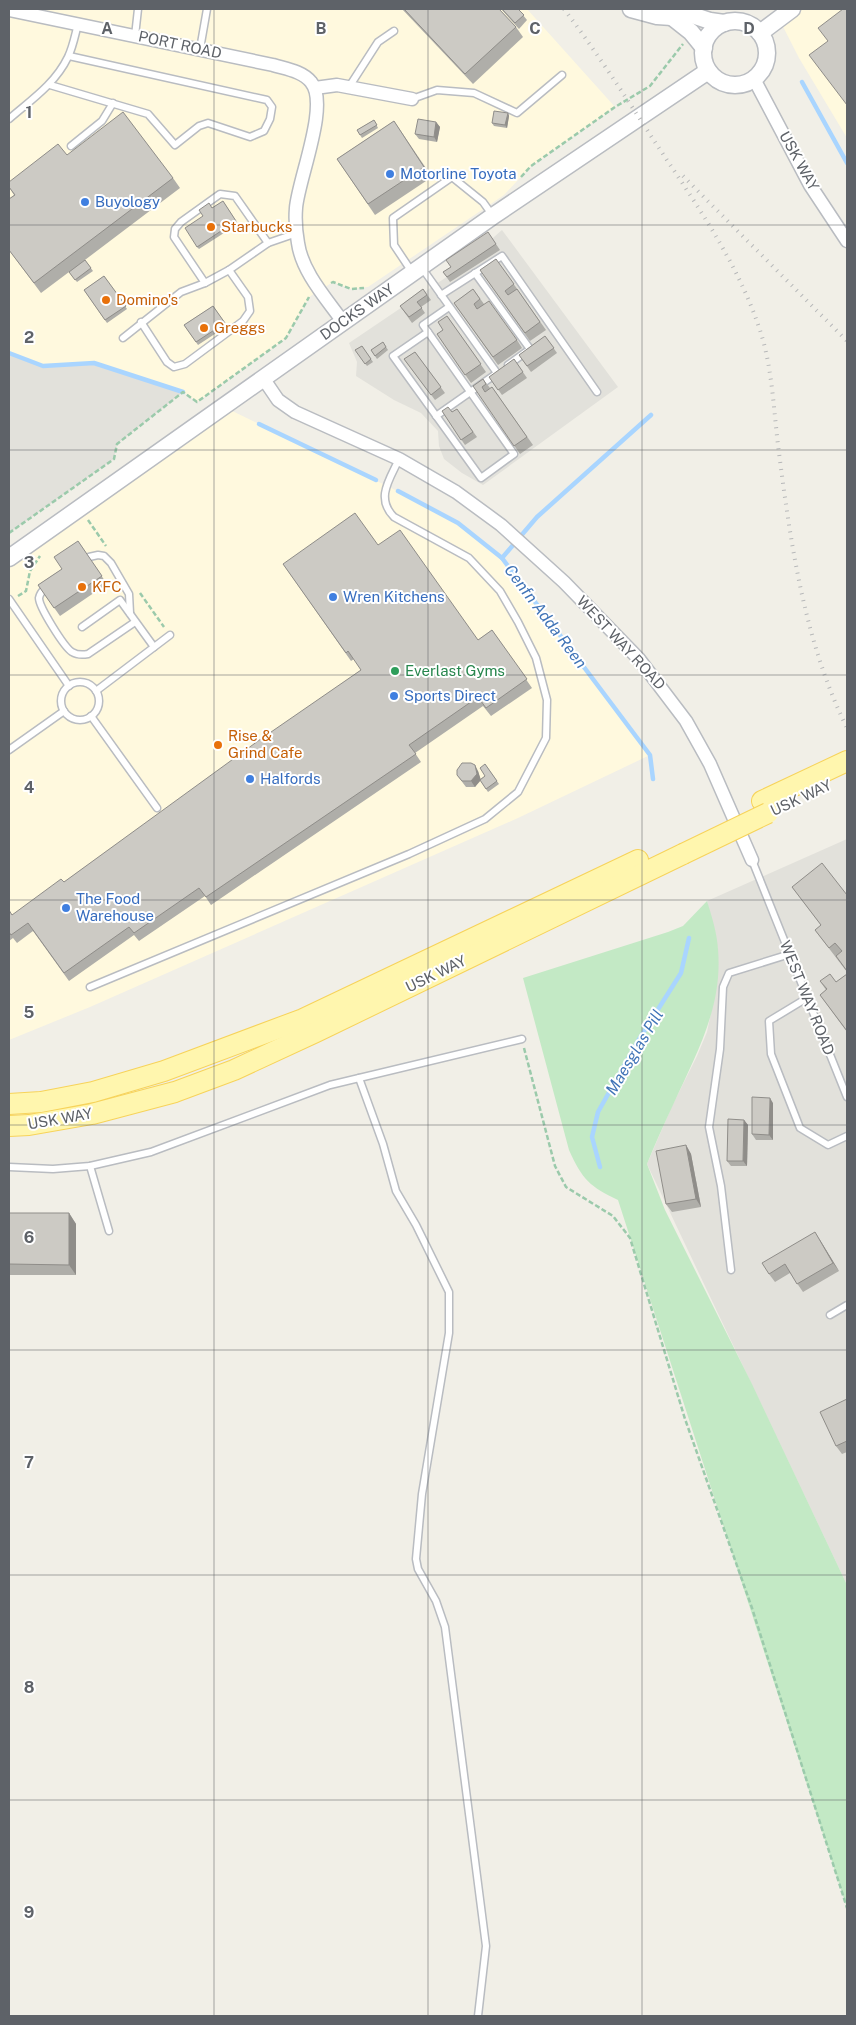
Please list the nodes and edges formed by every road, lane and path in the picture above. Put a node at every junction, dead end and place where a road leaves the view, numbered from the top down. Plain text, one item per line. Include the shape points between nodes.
1 (138, 9) edge
2 (207, 9) edge
3 (631, 9) edge
4 (792, 9) edge
5 (9, 10) edge
6 (672, 17) junction
7 (724, 23) junction
8 (78, 24) junction
9 (394, 31) dead end
10 (691, 32) junction
11 (760, 33) junction
12 (135, 36) junction
13 (704, 48) junction
14 (200, 49) junction
15 (69, 56) junction
16 (708, 71) junction
17 (562, 75) dead end
18 (754, 78) junction
19 (50, 85) junction
20 (349, 87) junction
21 (315, 88) junction
22 (412, 100) joint
23 (112, 103) junction
24 (9, 119) edge
25 (72, 146) dead end
26 (518, 180) dead end
27 (493, 216) junction
28 (296, 233) junction
29 (847, 241) edge
30 (268, 242) junction
31 (229, 270) junction
32 (417, 270) junction
33 (475, 274) junction
34 (205, 283) junction
35 (368, 287) dead end
36 (320, 290) junction
37 (441, 295) junction
38 (450, 307) junction
39 (142, 322) junction
40 (343, 322) junction
41 (555, 331) junction
42 (428, 332) junction
43 (549, 336) dead end
44 (123, 338) dead end
45 (536, 345) edge
46 (530, 349) junction
47 (497, 373) junction
48 (263, 378) junction
49 (470, 392) junction
50 (597, 392) dead end
51 (436, 416) junction
52 (399, 459) junction
53 (9, 533) edge
54 (89, 557) edge
55 (9, 558) edge
56 (57, 579) edge
57 (9, 599) edge
58 (130, 615) junction
59 (135, 622) junction
60 (82, 627) dead end
61 (170, 635) dead end
62 (154, 647) junction
63 (69, 686) junction
64 (96, 690) junction
65 (64, 711) junction
66 (91, 716) junction
67 (9, 750) edge
68 (847, 761) edge
69 (847, 776) edge
70 (826, 779) junction
71 (157, 808) dead end
72 (682, 847) junction
73 (752, 860) joint
74 (790, 954) junction
75 (90, 987) dead end
76 (807, 998) junction
77 (522, 1039) joint
78 (359, 1078) junction
79 (847, 1097) edge
80 (9, 1104) edge
81 (9, 1126) edge
82 (847, 1136) edge
83 (90, 1166) junction
84 (9, 1167) edge
85 (109, 1231) dead end
86 (732, 1270) dead end
87 (847, 1305) edge
88 (830, 1315) dead end
89 (847, 1908) edge
90 (478, 2016) edge

1 - 12 lane
2 - 14 lane
3 - 6 street
4 - 11 street
5 - 8 street, PORT ROAD
6 - 7 street via 692,15
6 - 10 street
7 - 11 street via 746,23
7 - 13 street via 710,33
8 - 12 street, PORT ROAD
8 - 15 lane
9 - 20 lane via 378,42
10 - 13 street
10 - 26 path via 650,86 531,166
11 - 18 street via 766,59
12 - 14 street, PORT ROAD
13 - 16 street
14 - 21 street, PORT ROAD via 302,74
15 - 19 lane
15 - 23 lane via 267,100 272,107 264,131 250,137 208,123 175,145 148,114
16 - 18 street via 729,84 742,84
16 - 27 street, DOCKS WAY
17 - 22 lane via 517,114 474,93 437,90
18 - 29 street, USK WAY via 810,185
19 - 23 lane
19 - 24 lane
20 - 21 street
20 - 22 street
21 - 28 street via 317,112 296,207
23 - 25 lane via 102,121
27 - 32 street, DOCKS WAY
27 - 32 lane via 483,202 452,177 393,218 394,245
28 - 30 lane
28 - 36 street via 304,264
30 - 31 lane
30 - 34 lane via 235,196 220,194 175,229 174,237
31 - 34 lane
31 - 39 lane via 248,297 250,311 243,321 185,364 174,367 167,362
32 - 37 lane
32 - 40 street, DOCKS WAY
33 - 37 lane
33 - 41 lane via 502,256
33 - 46 lane
34 - 39 lane via 181,292
35 - 36 path via 351,289 333,282
36 - 40 street
36 - 53 path via 309,297 286,338 198,402 183,392 117,444 114,459
37 - 38 lane
38 - 42 lane via 423,325
38 - 47 lane
39 - 44 lane
40 - 48 street, DOCKS WAY
41 - 43 lane
41 - 50 lane
42 - 49 lane
42 - 51 lane via 394,356
45 - 46 lane
46 - 47 lane
47 - 49 lane
48 - 52 street, WEST WAY ROAD via 278,400 295,412
48 - 55 street, DOCKS WAY
49 - 51 lane
49 - 51 lane via 514,454 487,474 480,478
52 - 73 street, WEST WAY ROAD via 456,492 501,525 564,582 639,659 703,748
52 - 75 lane via 385,490 386,510 469,558 500,591 536,658 547,700 546,738 518,792 485,819
54 - 58 lane via 104,556 112,564 130,594
56 - 59 lane via 42,590 39,597 46,614 72,653 88,654
57 - 63 lane
58 - 59 lane
58 - 60 lane via 120,600
59 - 62 lane
61 - 62 lane
62 - 64 lane
63 - 64 lane via 86,684
63 - 65 lane via 62,694
64 - 66 lane via 99,702
65 - 66 lane via 73,719
65 - 67 lane
66 - 71 lane
68 - 70 main road, USK WAY
69 - 70 main road, USK WAY
70 - 72 main road, USK WAY, bridge
72 - 80 main road, USK WAY via 303,1019 164,1071 42,1102
72 - 81 main road, USK WAY via 316,1032 234,1070 175,1092 92,1114
73 - 74 lane, WEST WAY ROAD
74 - 76 lane, WEST WAY ROAD
74 - 86 lane via 730,973 723,987 720,1049 709,1127
76 - 79 lane, WEST WAY ROAD
76 - 82 lane via 769,1021 770,1054 800,1128 828,1145
77 - 78 lane
77 - 89 path via 555,1166 566,1188 613,1216 630,1238 685,1419 752,1608
78 - 83 lane via 330,1085 151,1152
78 - 90 lane via 396,1192 416,1225 448,1292 449,1333 422,1494 416,1559 445,1628 486,1946
83 - 84 lane via 53,1169
83 - 85 lane
87 - 88 lane

